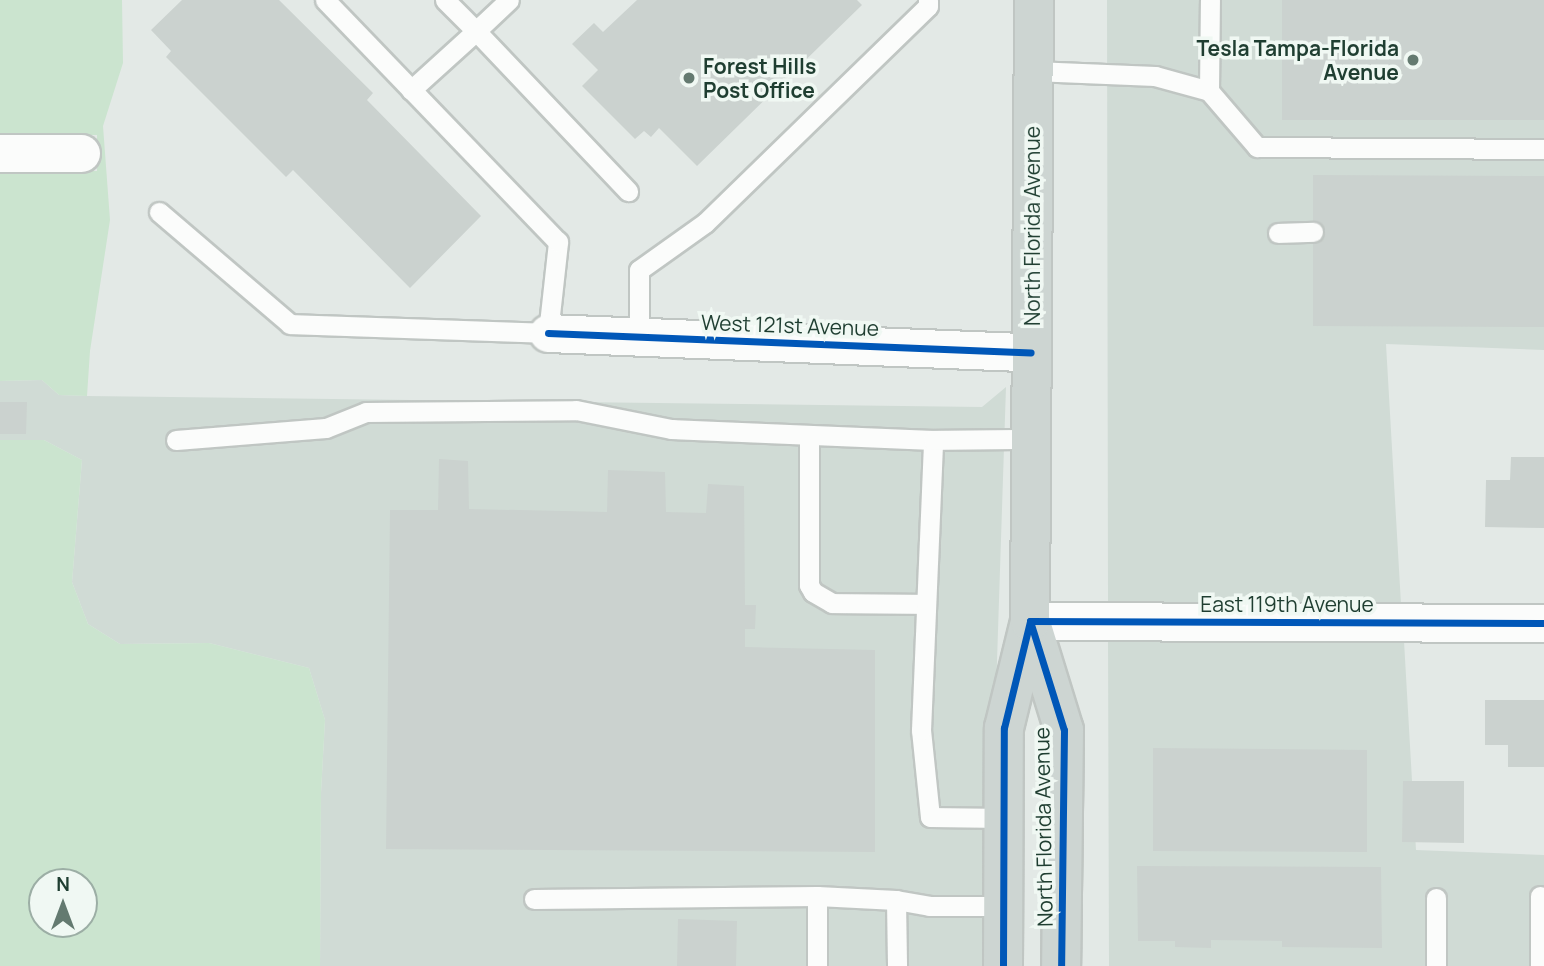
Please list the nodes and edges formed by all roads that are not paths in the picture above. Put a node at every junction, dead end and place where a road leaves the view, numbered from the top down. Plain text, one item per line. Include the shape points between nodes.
1 (325, 0) edge
2 (445, 0) edge
3 (509, 0) edge
4 (928, 0) edge
5 (1034, 0) edge
6 (1210, 0) edge
7 (476, 32) junction
8 (1034, 71) junction
9 (411, 90) junction
10 (1209, 91) junction
11 (1544, 149) edge
12 (0, 153) edge
13 (81, 153) dead end
14 (628, 191) dead end
15 (159, 212) dead end
16 (1313, 232) dead end
17 (1278, 233) dead end
18 (548, 333) junction
19 (639, 337) junction
20 (1031, 352) junction
21 (808, 436) junction
22 (1031, 439) junction
23 (176, 440) dead end
24 (933, 440) junction
25 (926, 604) junction
26 (1030, 621) junction
27 (1544, 623) edge
28 (1004, 818) junction
29 (817, 896) junction
30 (1540, 896) dead end
31 (1436, 898) dead end
32 (534, 899) dead end
33 (896, 900) junction
34 (1003, 906) junction
35 (817, 966) edge
36 (897, 966) edge
37 (1003, 966) edge
38 (1061, 966) edge
39 (1436, 966) edge
40 (1541, 966) edge

1 - 9 lane
2 - 7 lane
3 - 7 lane
4 - 19 lane via 928,6 705,223 639,270
5 - 8 main road, North Florida Avenue
6 - 10 lane
7 - 9 lane
7 - 14 lane
8 - 10 lane via 1156,76
8 - 20 main road, North Florida Avenue
9 - 18 lane via 558,242
10 - 11 lane via 1257,146
12 - 13 street
15 - 18 lane via 290,324
16 - 17 lane
18 - 19 street, West 121st Avenue
19 - 20 street, West 121st Avenue
20 - 22 main road, North Florida Avenue
21 - 23 lane via 671,429 562,410 366,412 326,428
21 - 24 lane
21 - 25 lane via 809,585 813,592 832,603
22 - 24 lane
22 - 26 main road, North Florida Avenue
24 - 25 lane
25 - 28 lane via 921,730 930,817
26 - 27 street, East 119th Avenue
26 - 28 main road, North Florida Avenue via 1004,728
26 - 38 main road, North Florida Avenue via 1063,730
28 - 34 main road, North Florida Avenue
29 - 32 lane
29 - 33 lane
29 - 35 lane
30 - 40 lane
31 - 39 lane
33 - 34 lane via 929,906
33 - 36 lane
34 - 37 main road, North Florida Avenue

